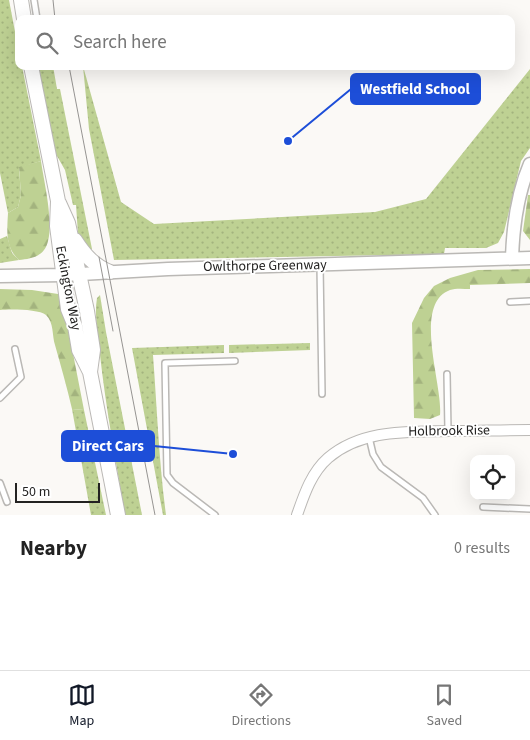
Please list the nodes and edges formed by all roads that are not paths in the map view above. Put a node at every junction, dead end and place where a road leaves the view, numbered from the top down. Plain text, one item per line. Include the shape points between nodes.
1 (21, 0) edge
2 (34, 0) edge
3 (23, 15) edge
4 (36, 15) edge
5 (32, 70) edge
6 (530, 164) edge
7 (58, 201) junction
8 (70, 233) junction
9 (512, 258) junction
10 (530, 258) edge
11 (320, 265) junction
12 (110, 272) junction
13 (63, 275) junction
14 (0, 276) edge
15 (85, 277) junction
16 (530, 301) edge
17 (510, 302) dead end
18 (75, 326) junction
19 (14, 349) dead end
20 (235, 361) dead end
21 (90, 372) junction
22 (447, 374) dead end
23 (322, 394) dead end
24 (0, 398) edge
25 (530, 430) edge
26 (448, 431) junction
27 (369, 437) junction
28 (0, 483) edge
29 (7, 502) dead end
30 (483, 507) dead end
31 (530, 509) edge
32 (118, 515) edge
33 (215, 515) edge
34 (297, 515) edge
35 (435, 515) edge

1 - 3 main road
2 - 4 lane
5 - 7 main road, Eckington Way
6 - 9 street via 516,209
7 - 8 main road, Eckington Way
7 - 13 main road, Eckington Way via 56,226
8 - 12 main road via 88,258
8 - 15 main road, Eckington Way
9 - 10 street, Owlthorpe Greenway
9 - 11 street, Owlthorpe Greenway
11 - 12 street, Owlthorpe Greenway
11 - 23 lane
12 - 15 street, Owlthorpe Greenway
13 - 14 street, Owlthorpe Greenway
13 - 15 street, Owlthorpe Greenway
13 - 18 main road, Eckington Way via 68,309
15 - 18 main road via 75,309
15 - 21 main road, Eckington Way via 93,350
16 - 17 lane
18 - 21 main road, Eckington Way via 79,350
19 - 24 lane via 21,377
20 - 33 lane via 165,363 167,475
21 - 32 main road, Eckington Way
22 - 26 lane
25 - 26 street, Holbrook Rise
26 - 27 street, Holbrook Rise via 386,433
27 - 34 street via 328,458 307,486
27 - 35 lane via 373,454 381,467 423,498
28 - 29 lane
30 - 31 lane

